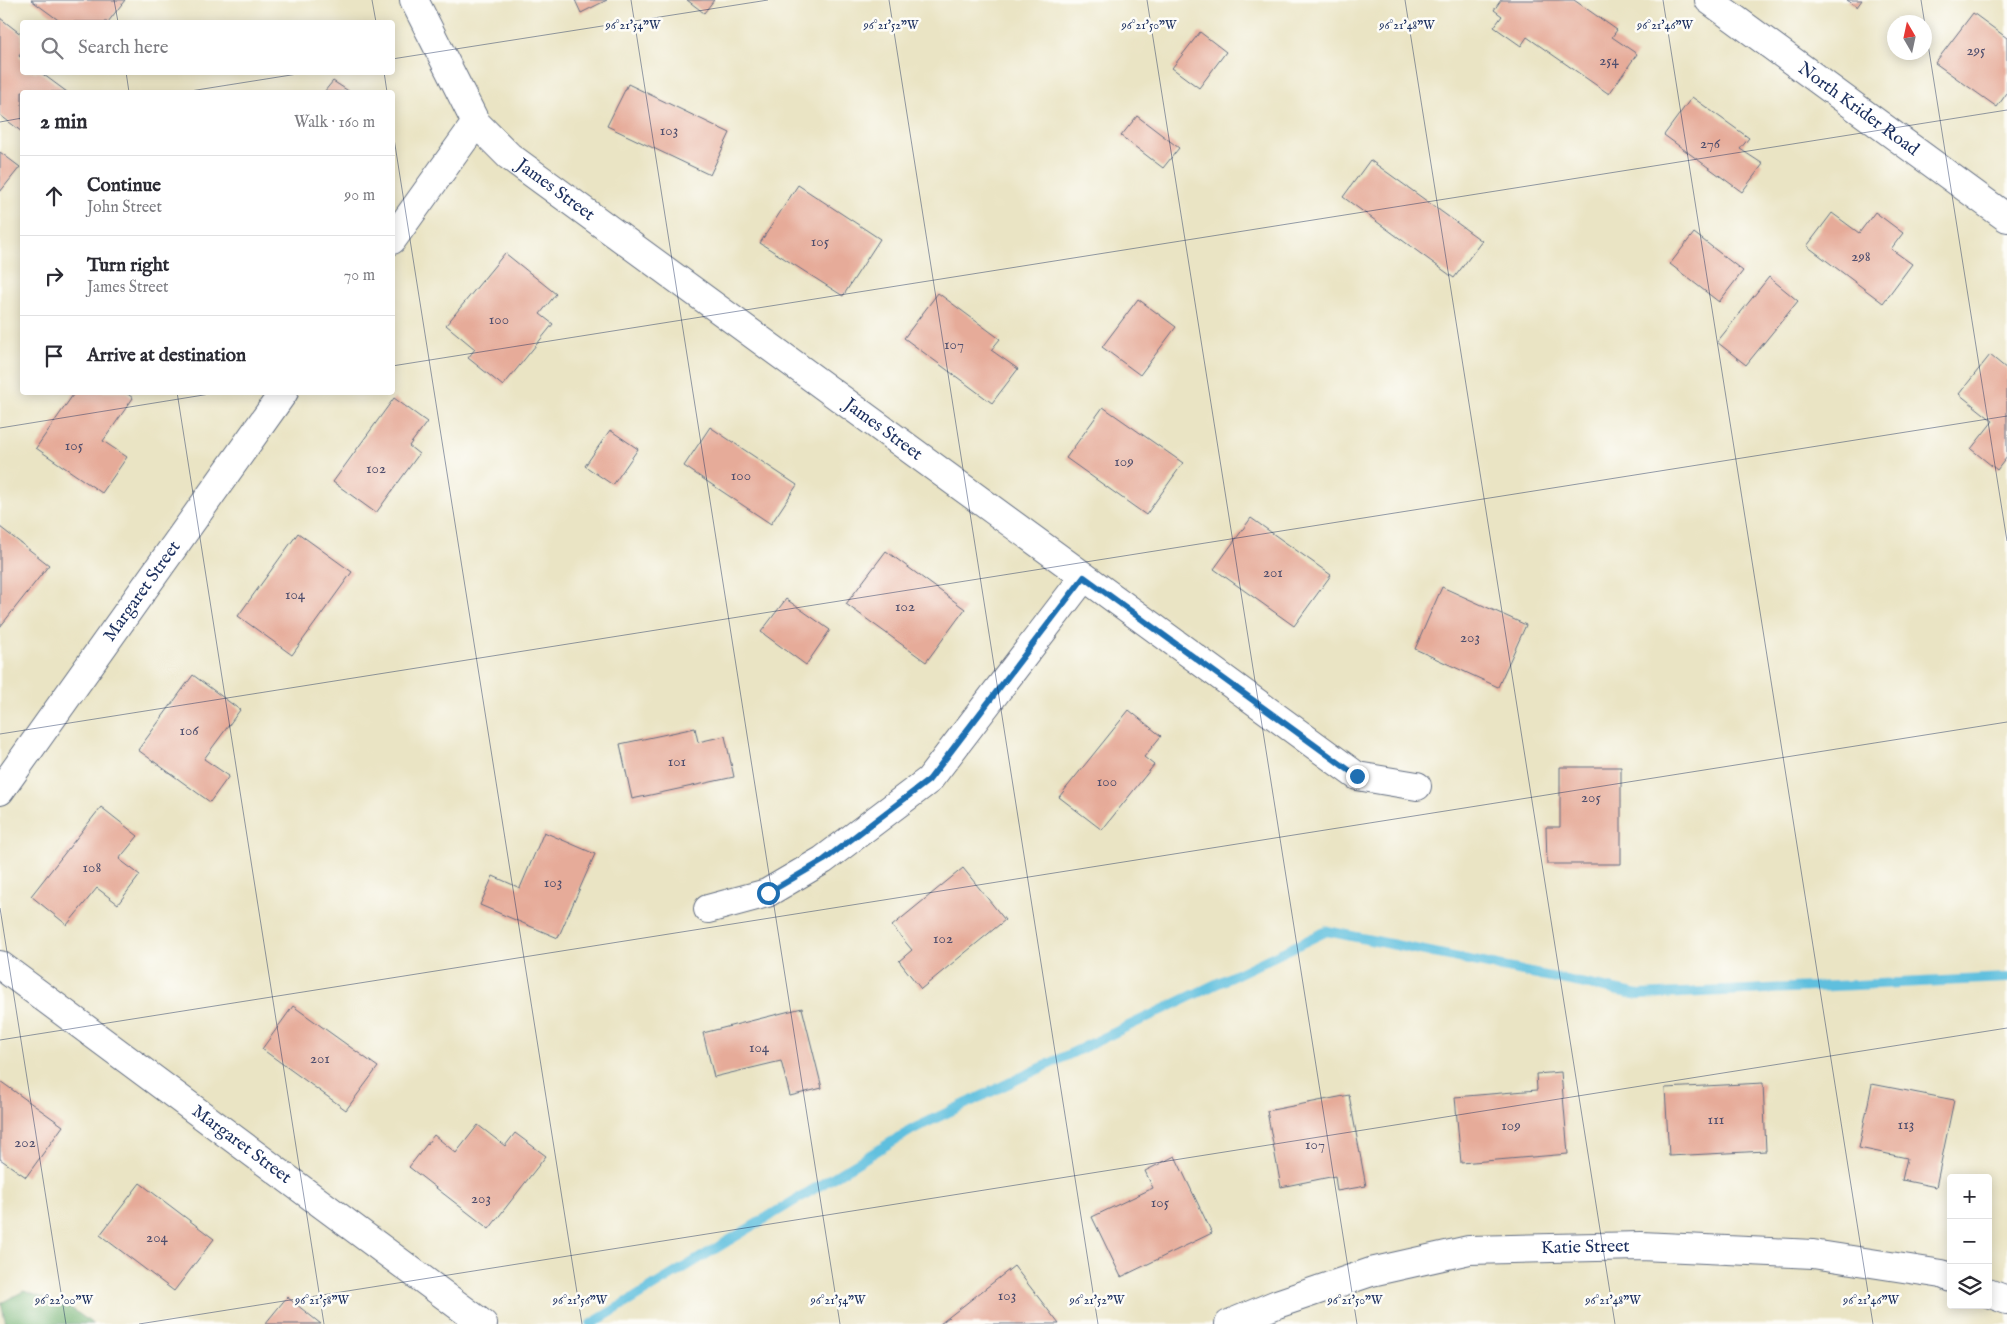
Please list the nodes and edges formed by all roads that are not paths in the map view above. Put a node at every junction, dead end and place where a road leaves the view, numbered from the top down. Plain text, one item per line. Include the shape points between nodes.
1 (414, 0) edge
2 (1709, 0) edge
3 (476, 123) junction
4 (2007, 218) edge
5 (395, 236) edge
6 (282, 395) edge
7 (1084, 577) junction
8 (1417, 786) dead end
9 (0, 791) edge
10 (708, 909) dead end
11 (0, 965) edge
12 (1947, 1276) edge
13 (1992, 1294) edge
14 (2007, 1300) edge
15 (483, 1324) edge
16 (1229, 1324) edge

1 - 3 street, James Street
2 - 4 street, North Krider Road
3 - 5 street
3 - 7 street, James Street via 510,156
6 - 9 street, Margaret Street
7 - 8 street, James Street via 1357,776
7 - 10 street via 929,780 824,860 768,893
11 - 15 street, Margaret Street
12 - 16 street, Katie Street via 1813,1254 1641,1246 1469,1250 1371,1272
13 - 14 street

